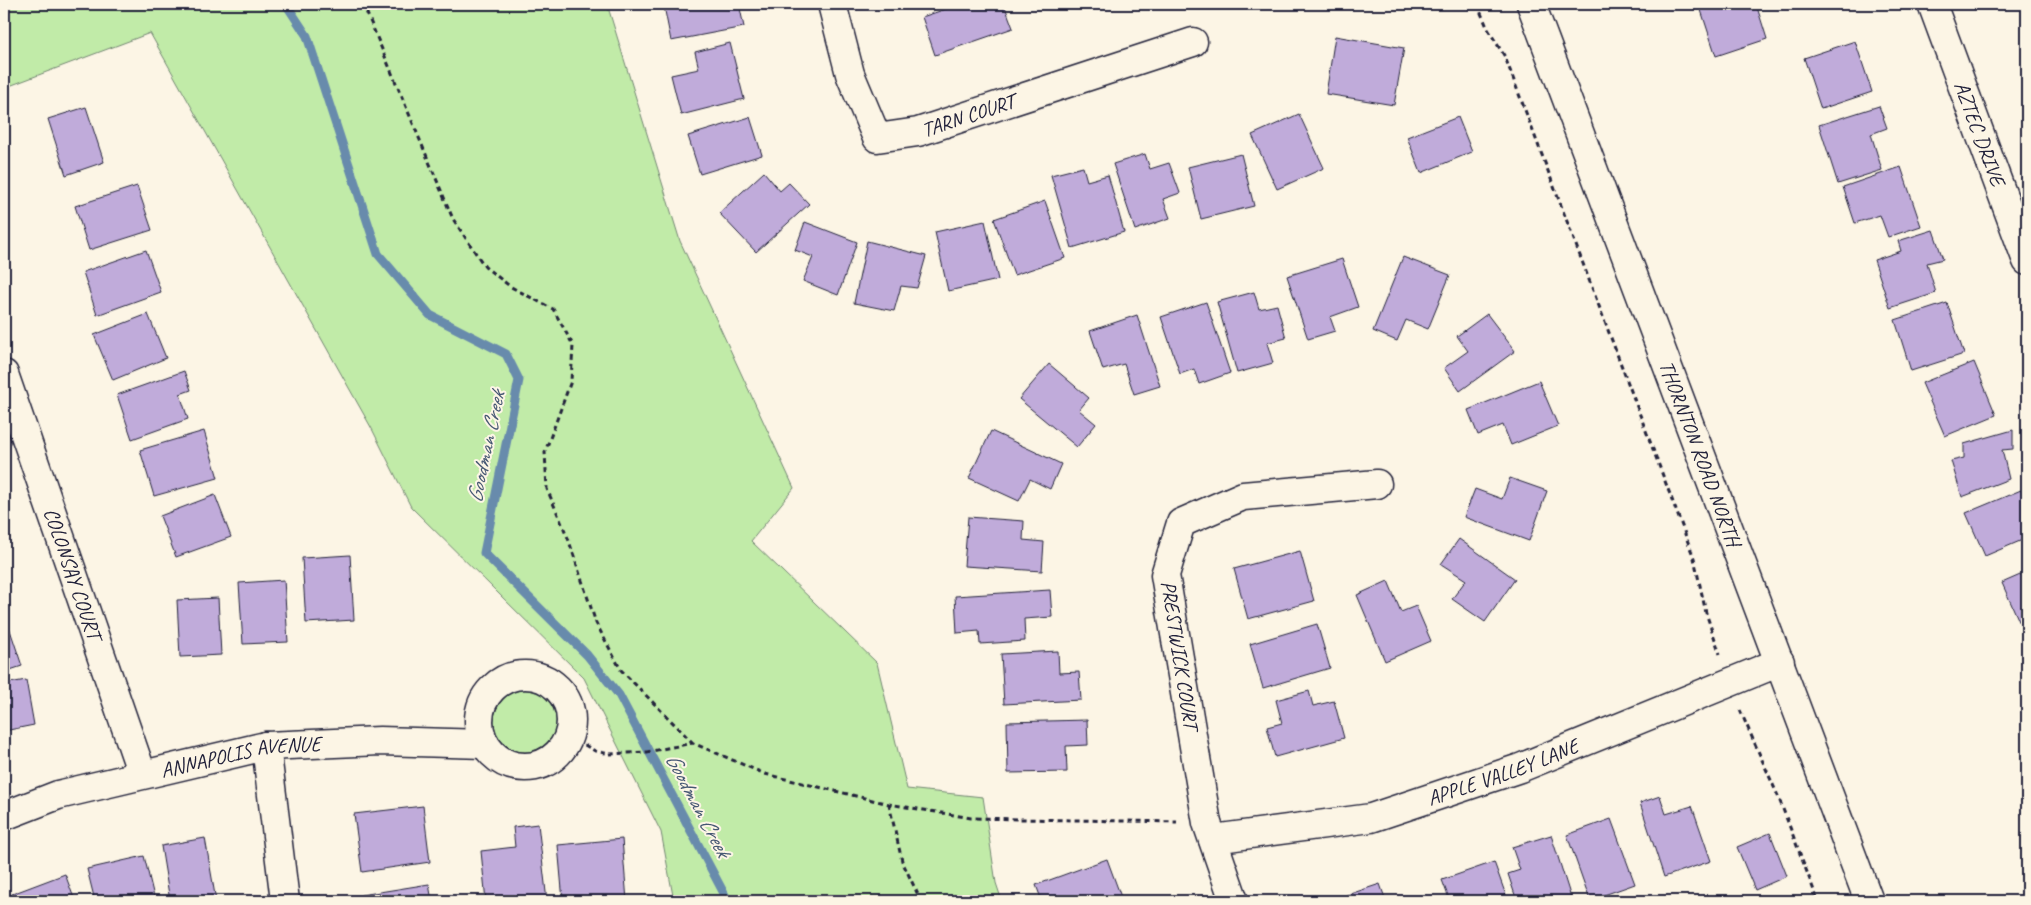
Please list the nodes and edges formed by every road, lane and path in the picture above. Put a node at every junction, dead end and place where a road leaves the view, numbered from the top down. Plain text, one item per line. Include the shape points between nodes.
1 (363, 4) edge
2 (832, 4) edge
3 (1477, 4) edge
4 (1532, 4) edge
5 (1932, 4) edge
6 (1194, 42) dead end
7 (2027, 261) edge
8 (4, 374) edge
9 (1377, 484) dead end
10 (1720, 655) dead end
11 (1780, 662) junction
12 (1744, 718) dead end
13 (569, 736) junction
14 (693, 743) junction
15 (485, 744) junction
16 (266, 746) junction
17 (142, 774) junction
18 (888, 804) junction
19 (4, 816) edge
20 (1210, 831) junction
21 (285, 901) edge
22 (921, 901) edge
23 (1234, 901) edge
24 (1818, 901) edge
25 (1870, 901) edge

1 - 14 path via 453,219 485,266 511,287 553,309 573,346 571,381 545,452 547,489 568,538 596,623 621,670
2 - 6 street, TARN COURT via 850,74 878,138 918,132
3 - 10 path via 1505,57 1687,540
4 - 11 street, THORNTON ROAD NORTH
5 - 7 street, AZTEC DRIVE
8 - 17 street, COLONSAY COURT
9 - 20 street, PRESTWICK COURT via 1243,496 1181,523 1166,575
11 - 20 street, APPLE VALLEY LANE via 1520,768 1371,818
11 - 25 street, THORNTON ROAD NORTH
12 - 24 path
13 - 14 path via 595,751 624,754
13 - 15 street via 562,750 551,760 529,767 507,764 494,756
13 - 15 street via 572,722 570,707 562,693 551,682 521,674 506,678 484,699 479,729
14 - 18 path via 765,774
15 - 16 street, ANNAPOLIS AVENUE via 380,741
16 - 17 street, ANNAPOLIS AVENUE
16 - 21 street
17 - 19 street, ANNAPOLIS AVENUE via 58,795
18 - 20 path via 971,818
18 - 22 path via 902,861
20 - 23 street

